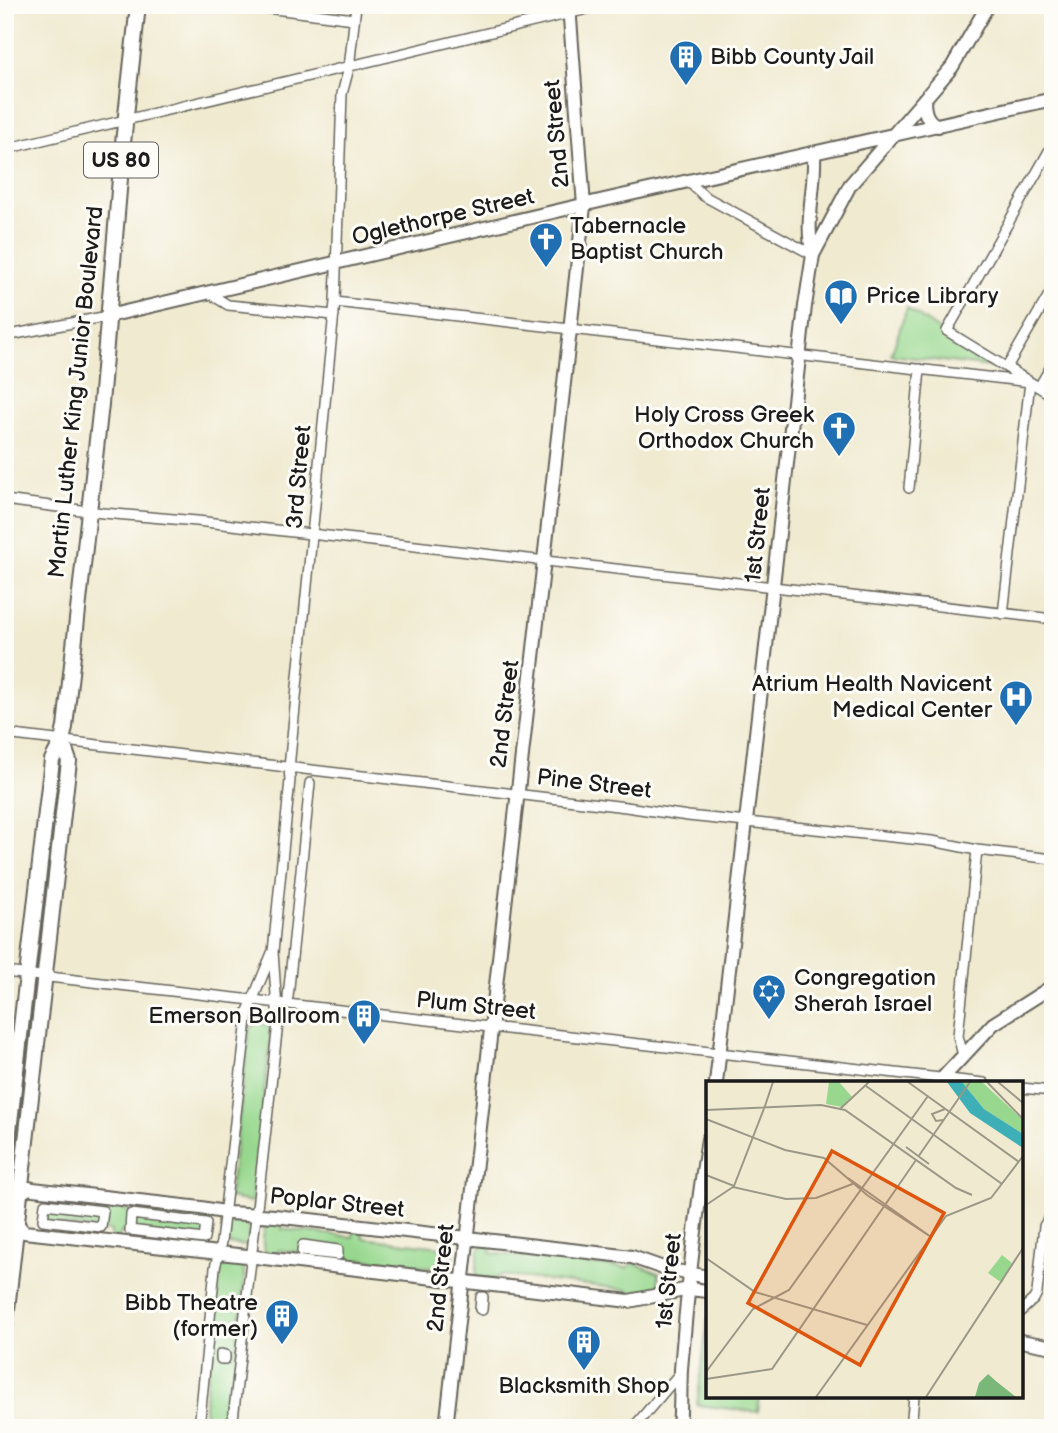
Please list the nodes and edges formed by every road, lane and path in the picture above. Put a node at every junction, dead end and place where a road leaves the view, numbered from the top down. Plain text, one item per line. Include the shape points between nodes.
1 (138, 5) edge
2 (243, 5) edge
3 (356, 5) edge
4 (604, 5) edge
5 (988, 5) edge
6 (568, 10) edge
7 (354, 19) junction
8 (349, 68) junction
9 (924, 99) junction
10 (1053, 100) edge
11 (125, 122) junction
12 (938, 125) junction
13 (890, 137) junction
14 (1053, 144) edge
15 (5, 149) edge
16 (814, 153) junction
17 (688, 181) junction
18 (584, 206) junction
19 (813, 255) junction
20 (338, 263) junction
21 (1053, 288) edge
22 (207, 292) junction
23 (335, 302) junction
24 (334, 315) junction
25 (108, 316) junction
26 (571, 330) junction
27 (5, 336) edge
28 (800, 356) junction
29 (1053, 363) edge
30 (1007, 367) junction
31 (920, 369) junction
32 (1034, 385) junction
33 (1053, 396) edge
34 (909, 488) dead end
35 (5, 499) edge
36 (89, 510) junction
37 (313, 535) junction
38 (543, 561) junction
39 (773, 589) junction
40 (1003, 614) junction
41 (1053, 619) edge
42 (5, 734) edge
43 (62, 741) junction
44 (289, 768) junction
45 (310, 783) dead end
46 (517, 794) junction
47 (746, 821) junction
48 (977, 850) junction
49 (1053, 859) edge
50 (273, 952) junction
51 (5, 972) edge
52 (26, 975) junction
53 (46, 976) junction
54 (1053, 986) edge
55 (288, 997) dead end
56 (253, 1000) junction
57 (278, 1003) junction
58 (490, 1028) junction
59 (720, 1053) junction
60 (963, 1055) junction
61 (716, 1081) edge
62 (942, 1081) edge
63 (1023, 1088) edge
64 (1053, 1091) edge
65 (706, 1154) edge
66 (5, 1165) edge
67 (20, 1194) junction
68 (5, 1202) edge
69 (5, 1209) edge
70 (103, 1211) joint
71 (1053, 1211) edge
72 (223, 1212) junction
73 (255, 1216) junction
74 (11, 1227) edge
75 (130, 1230) joint
76 (468, 1238) junction
77 (219, 1253) junction
78 (251, 1256) junction
79 (690, 1275) junction
80 (706, 1277) edge
81 (464, 1282) junction
82 (689, 1289) junction
83 (706, 1291) edge
84 (1023, 1309) edge
85 (5, 1327) edge
86 (1023, 1341) edge
87 (1053, 1347) edge
88 (681, 1372) junction
89 (914, 1398) edge
90 (199, 1428) edge
91 (232, 1428) edge
92 (446, 1428) edge
93 (634, 1428) edge
94 (679, 1428) edge
95 (911, 1428) edge

1 - 11 main road, Martin Luther King Junior Boulevard / US 80
2 - 7 street
3 - 7 street, 3rd Street
4 - 6 street
5 - 9 street, 1st Street via 962,51
6 - 8 street
6 - 18 street, 2nd Street
7 - 8 street, 3rd Street
8 - 11 street
8 - 20 street, 3rd Street via 342,94
9 - 12 street via 927,117
9 - 13 street, 1st Street
10 - 12 street, Oglethorpe Street
11 - 15 street
11 - 25 main road, Martin Luther King Junior Boulevard / US 80
12 - 13 street, Oglethorpe Street
13 - 16 street, Oglethorpe Street
13 - 19 street, 1st Street via 850,185
14 - 30 street via 947,331
16 - 17 street, Oglethorpe Street
16 - 19 street via 809,239
17 - 18 street, Oglethorpe Street
17 - 19 street via 704,196
18 - 20 street, Oglethorpe Street
18 - 26 street, 2nd Street
19 - 28 street, 1st Street
20 - 22 street, Oglethorpe Street
20 - 23 street, 3rd Street
21 - 30 street
22 - 24 street via 228,305
22 - 25 street, Oglethorpe Street
23 - 24 street, 3rd Street
23 - 26 street
24 - 37 street, 3rd Street
25 - 27 street, Oglethorpe Street
25 - 36 main road, Martin Luther King Junior Boulevard / US 80
26 - 28 street
26 - 38 street, 2nd Street
28 - 31 street
28 - 39 street, 1st Street
29 - 32 street
30 - 32 street
31 - 32 street
31 - 34 street
32 - 33 street
32 - 40 street
35 - 36 street
36 - 37 street
36 - 43 main road, Martin Luther King Junior Boulevard / US 80
37 - 38 street
37 - 44 street, 3rd Street
38 - 39 street
38 - 46 street, 2nd Street
39 - 40 street
39 - 47 street, 1st Street
40 - 41 street
42 - 43 street, Pine Street
43 - 44 street, Pine Street
43 - 52 main road, Martin Luther King Junior Boulevard / US 80 via 52,760
43 - 53 main road, Martin Luther King Junior Boulevard / US 80 via 69,761
44 - 46 street, Pine Street
44 - 50 street, 3rd Street
45 - 55 street
46 - 47 street, Pine Street
46 - 58 street, 2nd Street
47 - 48 street, Pine Street
47 - 59 street, 1st Street
48 - 49 street, Pine Street
48 - 60 street via 958,1036
50 - 56 street, 3rd Street
50 - 57 street, 3rd Street
51 - 52 street, Plum Street
52 - 53 street, Plum Street
52 - 66 main road, Martin Luther King Junior Boulevard / US 80
53 - 56 street, Plum Street
53 - 67 main road, Martin Luther King Junior Boulevard / US 80
54 - 60 street via 993,1024
56 - 57 street, Plum Street
56 - 72 street, 3rd Street via 248,1010
57 - 58 street, Plum Street
57 - 73 street, 3rd Street
58 - 59 street, Plum Street
58 - 76 street, 2nd Street
59 - 61 street, 1st Street
59 - 62 street, Plum Street
60 - 62 street
63 - 64 street
65 - 79 street, 1st Street
67 - 68 street, Poplar Street
67 - 72 street, Poplar Street via 33,1189
67 - 74 main road, Martin Luther King Junior Boulevard / US 80
69 - 74 street
70 - 70 street via 101,1227 43,1219 46,1204
71 - 84 street via 1044,1226 1037,1293
72 - 73 street, Poplar Street
72 - 77 street, 3rd Street
73 - 76 street, Poplar Street
73 - 78 street, 3rd Street
74 - 77 street
74 - 85 main road, Martin Luther King Junior Boulevard / US 80
75 - 75 street via 204,1239 206,1223 131,1214
76 - 79 street, Poplar Street via 632,1257
76 - 81 street, 2nd Street
77 - 78 street
77 - 90 street, 3rd Street
78 - 81 street
78 - 91 street, 3rd Street
79 - 80 street, Poplar Street
79 - 82 street, 1st Street
81 - 82 street via 629,1301
81 - 92 street, 2nd Street
82 - 83 street
82 - 88 street, 1st Street
86 - 87 street
88 - 93 street
88 - 94 street, 1st Street
89 - 95 street

